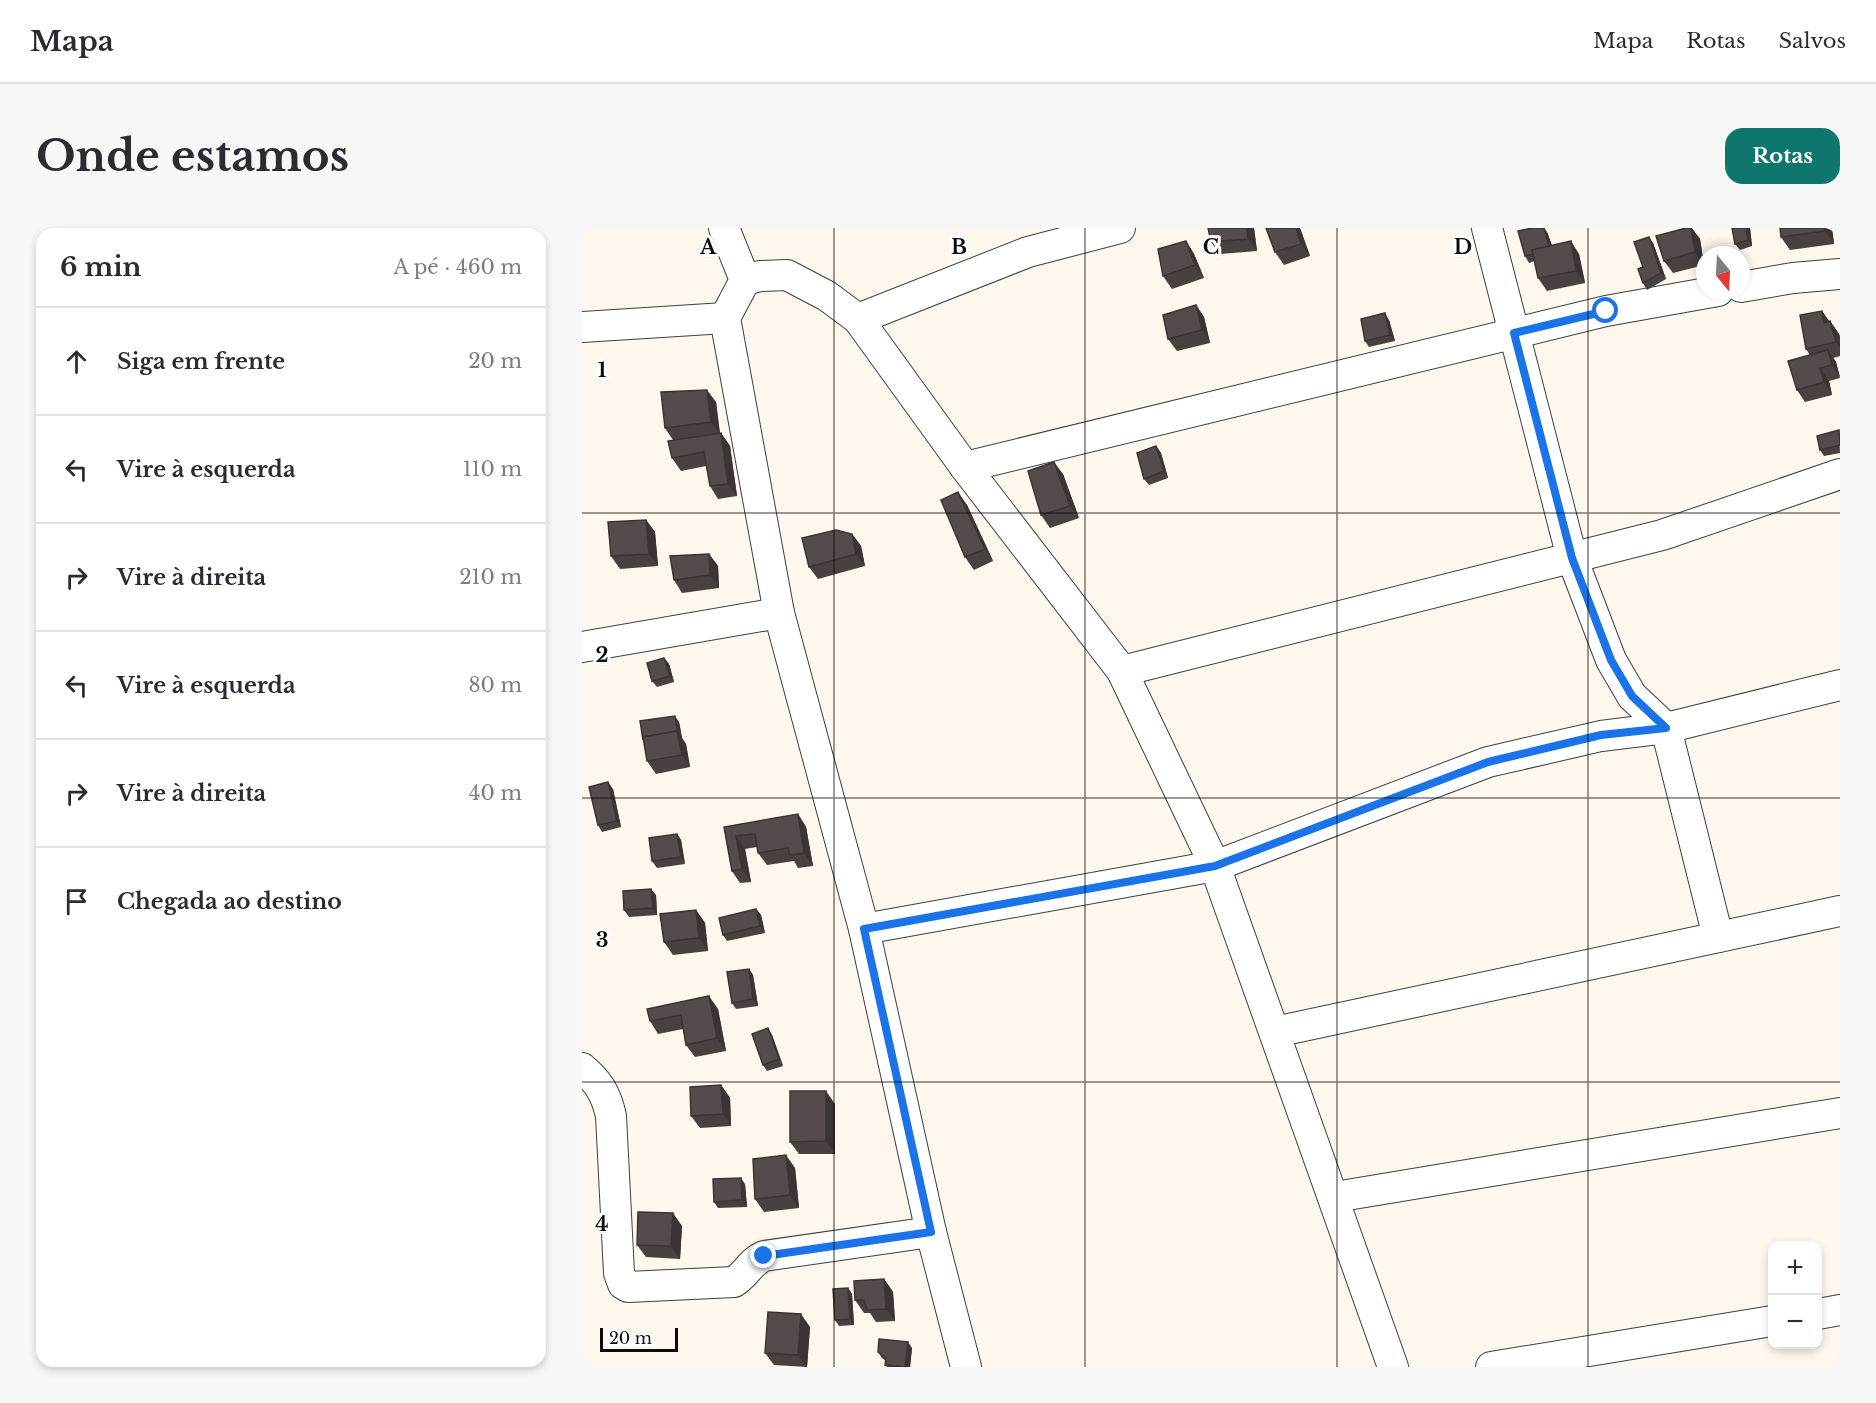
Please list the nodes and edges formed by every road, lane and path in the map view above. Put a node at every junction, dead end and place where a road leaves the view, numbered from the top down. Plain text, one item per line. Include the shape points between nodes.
1 (724, 228) edge
2 (1120, 228) edge
3 (1487, 228) edge
4 (1840, 274) edge
5 (745, 280) junction
6 (1750, 285) edge
7 (1696, 295) edge
8 (725, 318) junction
9 (858, 320) junction
10 (582, 327) edge
11 (1514, 333) junction
12 (965, 467) junction
13 (1840, 474) edge
14 (1572, 558) junction
15 (779, 613) junction
16 (582, 647) edge
17 (1122, 671) junction
18 (1840, 684) edge
19 (1666, 728) junction
20 (1215, 866) junction
21 (1840, 911) edge
22 (864, 929) junction
23 (1719, 937) junction
24 (1275, 1032) junction
25 (582, 1068) edge
26 (1840, 1113) edge
27 (1335, 1197) junction
28 (931, 1232) junction
29 (1840, 1310) edge
30 (1822, 1313) edge
31 (1768, 1322) edge
32 (966, 1367) edge
33 (1393, 1367) edge
34 (1491, 1367) edge

1 - 5 street
2 - 9 street via 1028,252
3 - 11 street
4 - 6 street
5 - 8 street
5 - 9 street via 787,275 827,296
7 - 11 street
8 - 10 street
8 - 15 street
9 - 12 street
11 - 12 street
11 - 14 street
12 - 17 street
13 - 14 street via 1662,535
14 - 17 street
14 - 19 street via 1611,660 1632,696
15 - 16 street
15 - 22 street
17 - 20 street
18 - 19 street
19 - 20 street via 1601,735 1488,762
19 - 23 street
20 - 22 street
20 - 24 street
21 - 23 street
22 - 28 street
23 - 24 street
24 - 27 street
25 - 28 street via 597,1081 611,1116 619,1274 628,1287 734,1282 753,1260 764,1256
26 - 27 street
27 - 33 street
28 - 32 street
29 - 30 street
31 - 34 street

